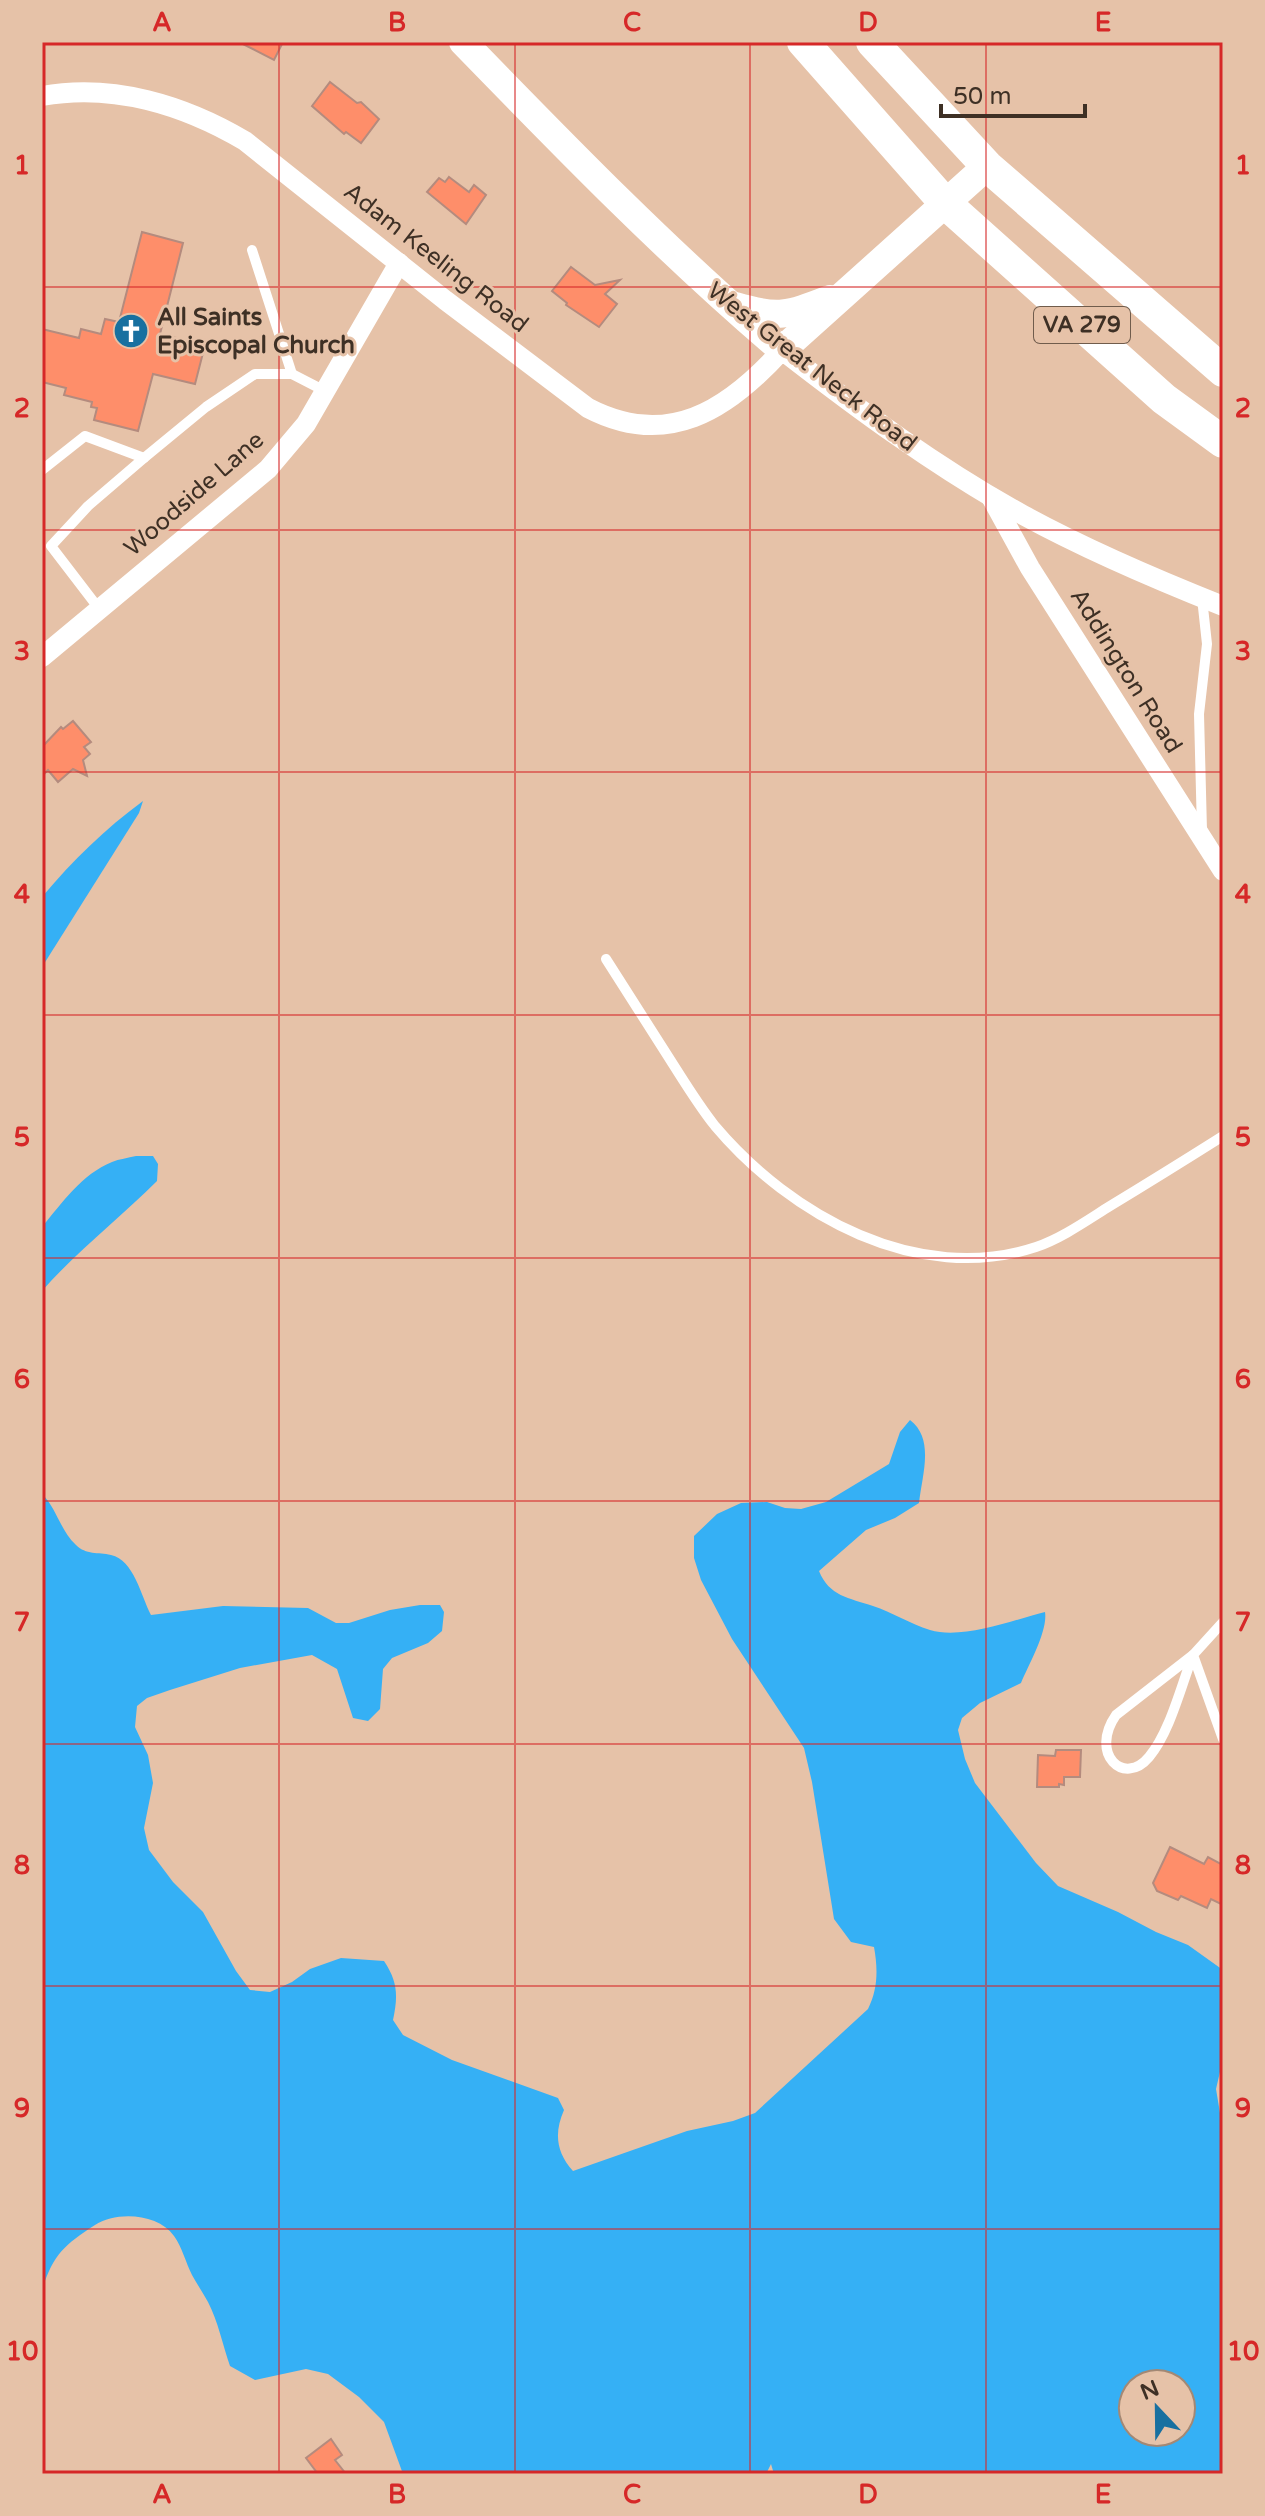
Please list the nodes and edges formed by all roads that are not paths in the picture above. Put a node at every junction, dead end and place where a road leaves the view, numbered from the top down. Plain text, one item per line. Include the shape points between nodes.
1 (463, 42) edge
2 (803, 42) edge
3 (872, 42) edge
4 (42, 96) edge
5 (987, 166) junction
6 (945, 203) junction
7 (252, 250) dead end
8 (399, 263) junction
9 (845, 293) junction
10 (728, 304) junction
11 (782, 350) junction
12 (1223, 371) edge
13 (292, 374) junction
14 (325, 391) junction
15 (1223, 442) edge
16 (144, 458) junction
17 (42, 470) edge
18 (990, 495) junction
19 (47, 549) edge
20 (1202, 598) junction
21 (1223, 606) edge
22 (100, 610) junction
23 (42, 657) edge
24 (1202, 839) junction
25 (1223, 871) edge
26 (606, 959) dead end
27 (1223, 1136) edge
28 (1223, 1622) edge
29 (1193, 1655) junction
30 (1223, 1739) edge

1 - 10 street, West Great Neck Road via 612,196
2 - 6 main road, VA 279
3 - 5 main road, VA 279
4 - 8 street, Adam Keeling Road via 117,93 195,115 245,141
5 - 6 street
5 - 12 main road, VA 279
6 - 9 street
6 - 15 main road, VA 279 via 1164,399
7 - 13 lane
8 - 11 street, Adam Keeling Road via 588,408 630,425 688,420 750,382
8 - 14 street, Woodside Lane
9 - 10 street via 778,315
9 - 11 street
10 - 11 street, West Great Neck Road
11 - 18 street, West Great Neck Road via 918,451
13 - 14 lane
13 - 16 lane via 255,374
14 - 22 street, Woodside Lane via 295,440 268,469
16 - 17 lane via 85,436
16 - 19 lane
18 - 20 street, West Great Neck Road via 1090,549
18 - 24 street, Addington Road via 1030,568
19 - 22 lane
20 - 21 street, West Great Neck Road
20 - 24 lane via 1207,644 1199,714
22 - 23 street, Woodside Lane
24 - 25 street, Addington Road
26 - 27 lane via 700,1107 745,1158 811,1209 899,1249 935,1258 984,1259 1038,1246
28 - 29 lane
29 - 29 lane via 1108,1726 1106,1752 1119,1767 1138,1766 1148,1758
29 - 30 lane

